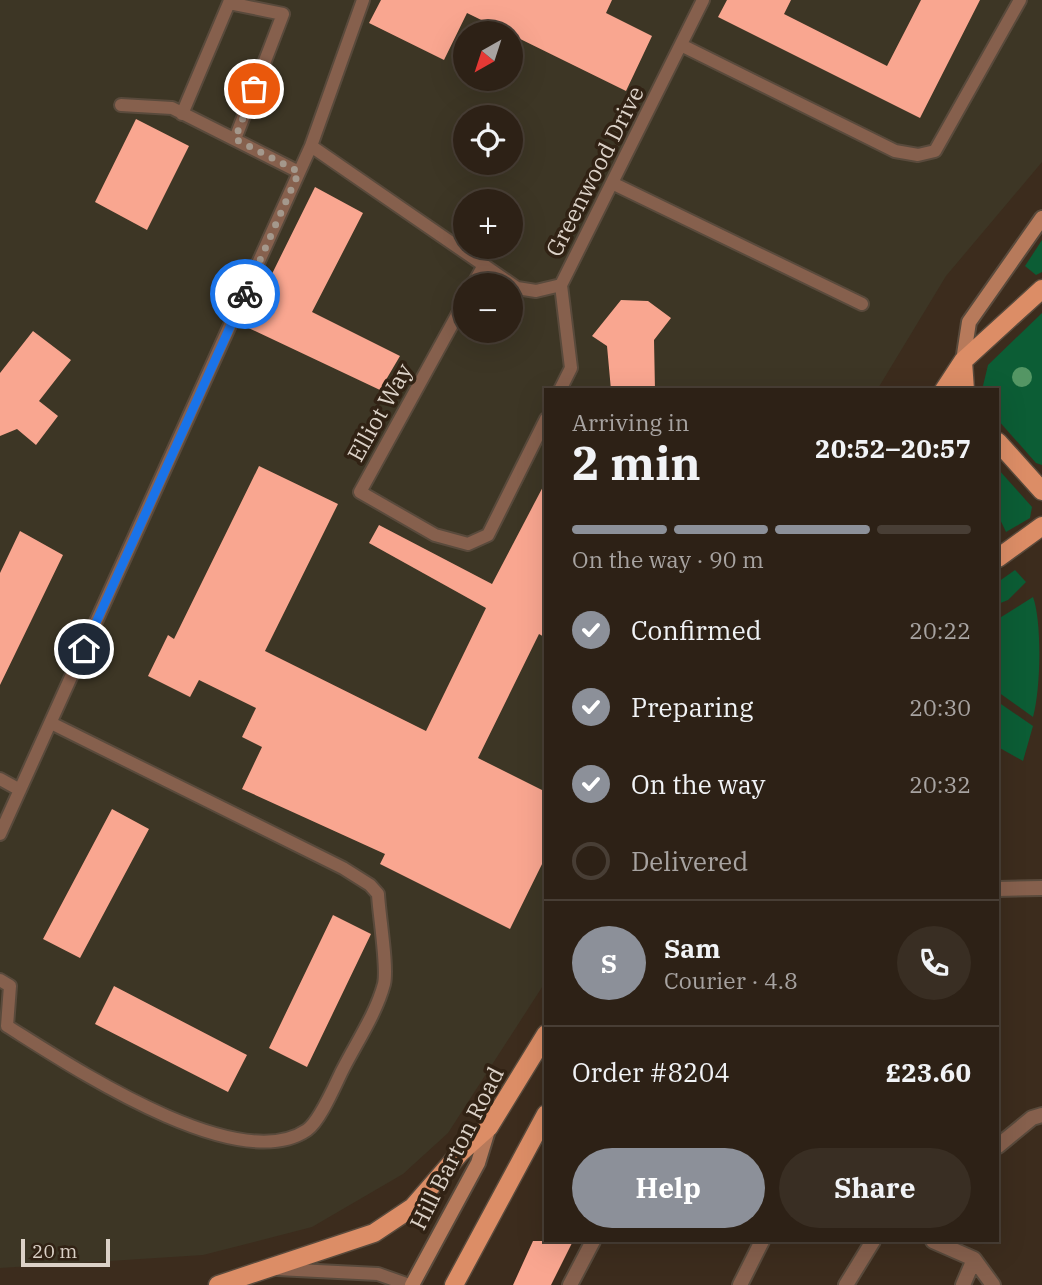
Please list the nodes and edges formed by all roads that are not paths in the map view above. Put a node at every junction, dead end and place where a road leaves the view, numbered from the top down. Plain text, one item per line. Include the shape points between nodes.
1 (363, 0) edge
2 (703, 0) edge
3 (1020, 0) edge
4 (681, 45) junction
5 (121, 105) dead end
6 (182, 114) junction
7 (235, 139) junction
8 (311, 146) junction
9 (299, 172) junction
10 (612, 183) junction
11 (1042, 218) edge
12 (484, 265) junction
13 (480, 273) edge
14 (561, 285) junction
15 (1042, 289) edge
16 (862, 304) dead end
17 (453, 323) edge
18 (963, 361) junction
19 (561, 388) edge
20 (945, 388) edge
21 (964, 388) edge
22 (544, 423) edge
23 (999, 443) edge
24 (1042, 491) edge
25 (1042, 526) edge
26 (999, 557) edge
27 (51, 723) junction
28 (0, 779) edge
29 (20, 790) junction
30 (0, 834) edge
31 (1042, 888) edge
32 (999, 889) edge
33 (0, 980) edge
34 (544, 1037) edge
35 (1042, 1115) edge
36 (544, 1118) edge
37 (489, 1127) junction
38 (999, 1145) edge
39 (592, 1242) edge
40 (762, 1242) edge
41 (872, 1242) edge
42 (935, 1242) edge
43 (974, 1259) junction
44 (270, 1269) junction
45 (223, 1285) edge
46 (410, 1285) edge
47 (454, 1285) edge
48 (570, 1285) edge
49 (740, 1285) edge
50 (846, 1285) edge
51 (963, 1285) edge
52 (993, 1285) edge

1 - 8 lane
2 - 4 lane, Greenwood Drive
3 - 4 lane via 935,151 918,155 895,151
4 - 10 lane, Greenwood Drive
5 - 6 lane via 172,108
6 - 7 lane
6 - 7 lane via 229,3 284,14
7 - 9 lane
8 - 9 lane
8 - 12 lane, Greenwood Drive
9 - 27 lane
10 - 14 lane, Greenwood Drive
10 - 16 lane
11 - 18 main road via 969,322
12 - 13 lane
12 - 14 lane, Greenwood Drive via 517,288 536,291
14 - 19 lane via 571,368
15 - 18 main road
17 - 22 lane, Elliot Way via 360,492 435,534 468,544 488,535
18 - 20 main road
18 - 21 main road
23 - 24 main road
25 - 26 main road
27 - 29 lane
27 - 33 lane via 370,885 377,894 385,982 309,1129 289,1138 254,1141 218,1136 163,1114 89,1077 6,1026 10,986
28 - 29 lane
29 - 30 lane
31 - 32 street
34 - 37 main road, Hill Barton Road
35 - 38 street
36 - 47 main road
37 - 44 main road via 413,1207 374,1233
37 - 46 main road, Hill Barton Road via 478,1163
39 - 48 street
40 - 49 street
41 - 50 street
42 - 43 street
43 - 51 street
43 - 52 street
44 - 45 main road
44 - 46 lane via 370,1273

